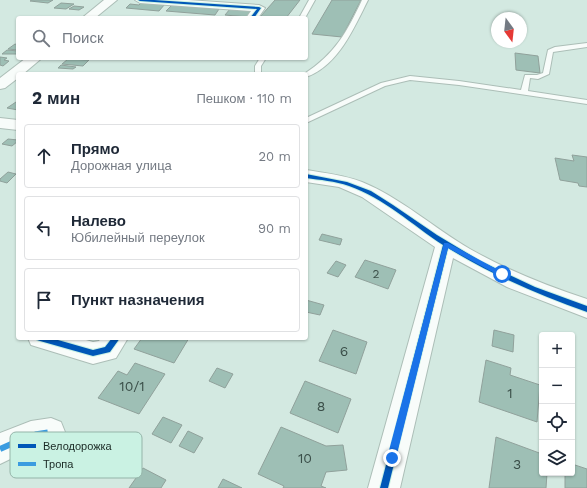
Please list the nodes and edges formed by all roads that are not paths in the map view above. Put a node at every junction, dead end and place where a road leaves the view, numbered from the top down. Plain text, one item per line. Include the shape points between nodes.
1 (111, 0) edge
2 (140, 0) edge
3 (312, 0) edge
4 (365, 0) edge
5 (91, 16) edge
6 (253, 16) edge
7 (303, 16) edge
8 (587, 45) edge
9 (32, 60) edge
10 (262, 60) edge
11 (17, 72) edge
12 (258, 72) edge
13 (16, 73) edge
14 (308, 74) edge
15 (0, 85) edge
16 (524, 93) junction
17 (587, 102) edge
18 (308, 120) edge
19 (0, 123) edge
20 (16, 125) edge
21 (308, 176) edge
22 (446, 244) junction
23 (587, 309) edge
24 (47, 340) edge
25 (114, 340) edge
26 (37, 432) edge
27 (51, 432) dead end
28 (10, 444) edge
29 (0, 449) edge
30 (384, 488) edge

1 - 5 street
2 - 6 street via 259,8
3 - 7 lane
4 - 14 lane via 347,37 326,62
8 - 16 lane via 550,51 546,74 538,77 527,76
9 - 11 street
10 - 12 lane via 258,66
13 - 15 street
16 - 17 lane
16 - 18 lane via 410,78 383,84
19 - 20 street
21 - 22 street via 357,187
22 - 23 street via 539,292
22 - 30 street
24 - 25 street via 93,353 107,350
26 - 27 street
28 - 29 street

